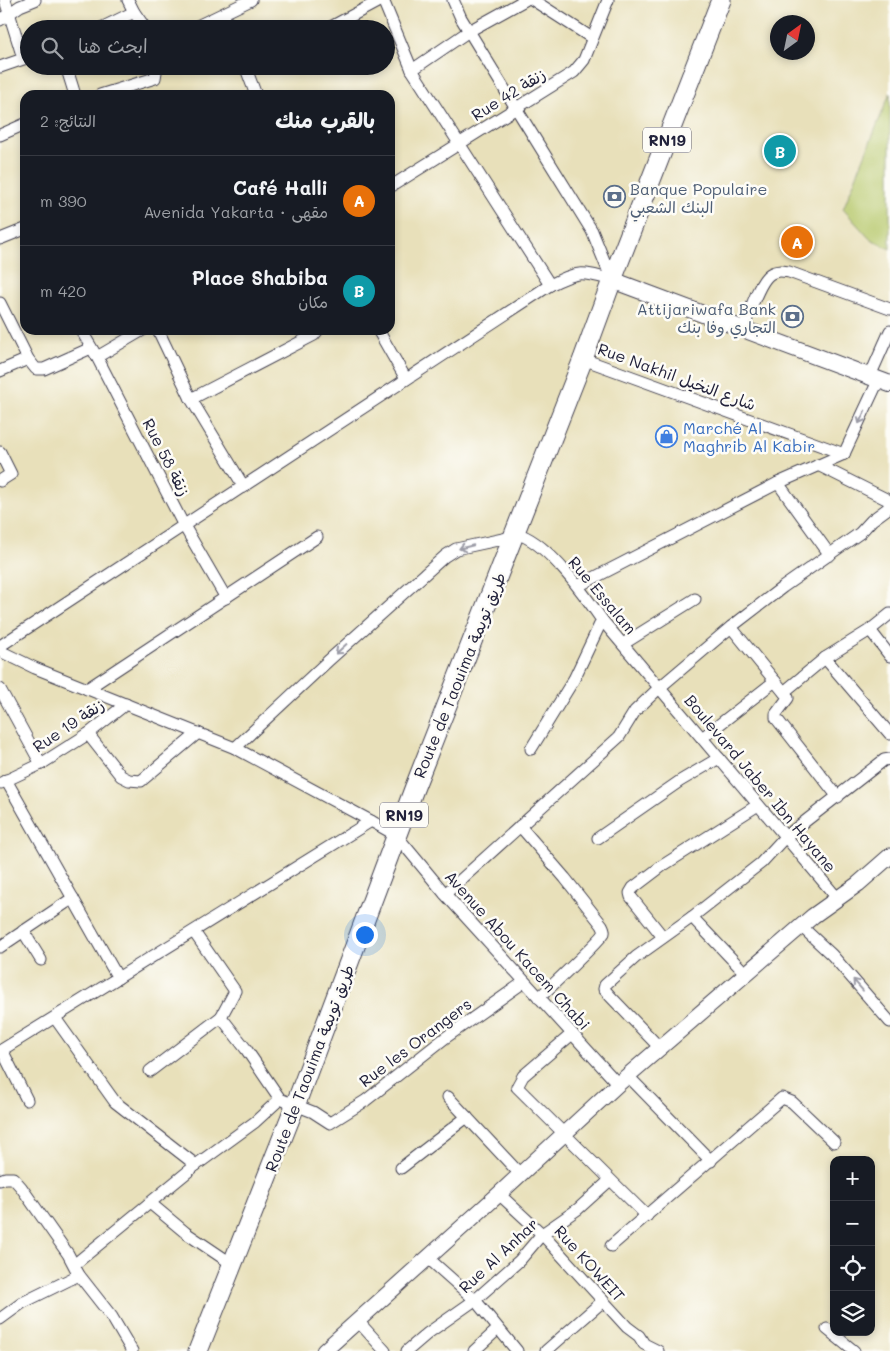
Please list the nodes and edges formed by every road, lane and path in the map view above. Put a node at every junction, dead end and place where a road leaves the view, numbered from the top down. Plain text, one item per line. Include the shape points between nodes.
1 (6, 0) edge
2 (35, 0) edge
3 (128, 0) edge
4 (251, 0) edge
5 (382, 0) edge
6 (453, 0) edge
7 (524, 0) edge
8 (533, 0) edge
9 (608, 0) edge
10 (721, 0) edge
11 (225, 8) edge
12 (10, 12) junction
13 (134, 12) junction
14 (0, 20) edge
15 (118, 20) edge
16 (140, 20) edge
17 (206, 20) edge
18 (344, 20) edge
19 (391, 20) edge
20 (395, 30) edge
21 (469, 31) junction
22 (592, 38) junction
23 (20, 41) edge
24 (20, 60) edge
25 (0, 67) edge
26 (412, 70) junction
27 (69, 75) edge
28 (156, 75) edge
29 (251, 75) edge
30 (73, 90) edge
31 (116, 90) edge
32 (255, 90) edge
33 (516, 108) junction
34 (20, 126) edge
35 (0, 135) edge
36 (459, 143) junction
37 (395, 184) edge
38 (20, 231) edge
39 (0, 238) edge
40 (612, 280) junction
41 (550, 286) junction
42 (0, 304) edge
43 (890, 309) edge
44 (743, 329) junction
45 (890, 331) edge
46 (84, 335) edge
47 (132, 335) edge
48 (160, 335) edge
49 (315, 335) edge
50 (381, 335) edge
51 (94, 353) junction
52 (28, 359) junction
53 (583, 359) junction
54 (0, 371) edge
55 (406, 379) junction
56 (879, 380) edge
57 (191, 399) junction
58 (0, 452) edge
59 (844, 454) junction
60 (818, 465) junction
61 (0, 481) edge
62 (778, 483) junction
63 (244, 487) junction
64 (889, 507) edge
65 (183, 524) junction
66 (514, 536) junction
67 (317, 537) dead end
68 (830, 555) junction
69 (578, 586) junction
70 (226, 598) junction
71 (695, 599) dead end
72 (890, 614) edge
73 (602, 620) junction
74 (731, 627) junction
75 (870, 630) junction
76 (623, 644) junction
77 (0, 646) edge
78 (0, 651) edge
79 (890, 656) edge
80 (825, 658) junction
81 (775, 681) junction
82 (659, 688) junction
83 (0, 689) edge
84 (87, 689) junction
85 (784, 692) junction
86 (126, 704) junction
87 (198, 733) junction
88 (88, 734) junction
89 (890, 734) edge
90 (702, 738) junction
91 (235, 748) junction
92 (531, 749) dead end
93 (719, 758) junction
94 (888, 762) edge
95 (41, 764) junction
96 (3, 782) edge
97 (838, 797) junction
98 (758, 805) junction
99 (371, 821) junction
100 (520, 826) junction
101 (396, 836) junction
102 (785, 837) junction
103 (598, 838) dead end
104 (890, 856) edge
105 (445, 894) junction
106 (73, 898) junction
107 (838, 899) junction
108 (692, 917) junction
109 (802, 926) junction
110 (24, 931) junction
111 (194, 932) junction
112 (663, 937) junction
113 (0, 947) edge
114 (41, 960) dead end
115 (747, 975) junction
116 (118, 978) junction
117 (524, 982) junction
118 (539, 998) junction
119 (221, 1017) junction
120 (55, 1018) junction
121 (890, 1022) edge
122 (572, 1034) junction
123 (661, 1048) junction
124 (1, 1051) edge
125 (150, 1071) dead end
126 (623, 1080) junction
127 (448, 1097) dead end
128 (27, 1100) dead end
129 (288, 1102) junction
130 (467, 1117) junction
131 (565, 1134) junction
132 (834, 1142) dead end
133 (712, 1161) junction
134 (196, 1164) junction
135 (400, 1168) dead end
136 (520, 1174) junction
137 (0, 1180) edge
138 (610, 1181) junction
139 (499, 1194) junction
140 (150, 1203) junction
141 (647, 1216) junction
142 (542, 1234) junction
143 (611, 1246) dead end
144 (428, 1258) junction
145 (232, 1264) junction
146 (77, 1269) junction
147 (475, 1300) junction
148 (603, 1301) junction
149 (0, 1319) edge
150 (357, 1320) junction
151 (498, 1329) junction
152 (827, 1329) dead end
153 (128, 1349) edge
154 (198, 1351) edge
155 (324, 1351) edge
156 (385, 1351) edge
157 (407, 1351) edge
158 (474, 1351) edge
159 (517, 1351) edge
160 (546, 1351) edge
161 (658, 1351) edge
162 (854, 1351) edge

1 - 12 street
2 - 12 street
3 - 13 street
4 - 11 street
5 - 18 street
5 - 19 street
6 - 21 street
7 - 21 street
8 - 22 street
9 - 22 street, Rue 42 زنقة
10 - 40 main road, Route de Taouima طريق تويمة / RN19
11 - 17 street
12 - 14 street
12 - 23 street
13 - 15 street
13 - 16 street
20 - 26 street
21 - 26 street
21 - 33 street
22 - 33 street, Rue 42 زنقة via 584,60 574,72
24 - 25 street
26 - 36 street
27 - 30 street
28 - 31 street via 155,78
29 - 32 street
33 - 36 street, Rue 42 زنقة
33 - 40 street via 592,231
34 - 35 street
36 - 37 street, Rue 42 زنقة
36 - 41 street
38 - 39 street
40 - 41 street via 586,272 576,273
40 - 44 main road
40 - 53 main road, Route de Taouima طريق تويمة / RN19
41 - 55 street
42 - 52 street
43 - 44 street via 789,272 776,271 765,278
44 - 56 main road
45 - 56 street
46 - 51 street, Rue 58 زنقة
47 - 51 street
48 - 57 street
49 - 57 street
50 - 55 street
51 - 52 street via 40,370
51 - 65 street, Rue 58 زنقة
52 - 54 street
53 - 59 street, Rue Nakhil شارع النخيل
53 - 66 main road, Route de Taouima طريق تويمة / RN19
55 - 63 street
56 -> 59 street
57 - 63 street
58 - 61 street via 11,474
59 - 60 street
60 - 62 street
60 - 64 street
62 - 68 street
62 - 69 street
63 - 65 street
64 - 68 street
65 - 70 street, Rue 58 زنقة
65 - 77 street
66 - 69 street, Rue Essalam via 531,539
66 -> 91 street via 456,549 445,556
66 - 101 main road, Route de Taouima طريق تويمة / RN19
67 - 70 street
68 - 74 street via 782,586
69 - 73 street, Rue Essalam
70 - 84 street
71 - 76 street
72 - 75 street
73 - 76 street, Rue Essalam
73 - 92 street via 574,679
74 - 81 street
74 - 82 street
75 - 79 street
75 - 80 street
76 - 82 street, Rue Essalam
78 - 84 street, Avenue Abou Kacem Chabi
80 - 85 street
80 - 89 street
81 - 85 street
81 - 90 street
82 - 90 street, Boulevard Jaber Ibn Hayane
82 - 100 street via 635,711 619,737
83 - 95 street
84 - 86 street, Avenue Abou Kacem Chabi
85 - 97 street via 788,697 776,718
86 - 87 street, Avenue Abou Kacem Chabi
86 - 88 street, Rue 19 زنقة
87 - 88 street via 141,781 135,782 121,776
87 - 91 street, Avenue Abou Kacem Chabi
88 - 95 street, Rue 19 زنقة
90 - 93 street, Boulevard Jaber Ibn Hayane
91 - 99 street, Avenue Abou Kacem Chabi
93 - 98 street, Boulevard Jaber Ibn Hayane
93 - 103 street
94 - 97 street
95 - 96 street, Rue 19 زنقة
96 - 106 street
97 - 102 street
98 - 102 street, Boulevard Jaber Ibn Hayane
98 - 112 street via 662,866 630,892 630,897
99 - 101 street, Avenue Abou Kacem Chabi
99 - 111 street
100 - 105 street
100 - 118 street via 565,878 604,932
101 - 105 street, Avenue Abou Kacem Chabi
101 - 129 main road, Route de Taouima طريق تويمة / RN19
102 - 107 street, Boulevard Jaber Ibn Hayane
102 - 108 street via 761,863
104 - 107 street
105 - 117 street, Avenue Abou Kacem Chabi
106 - 110 street
106 - 116 street
107 - 109 street
108 - 112 street
108 - 115 street
109 - 115 street
121 -> 109 street via 832,955
110 - 113 street
110 - 114 street
111 - 116 street
111 - 119 street via 235,991
112 - 123 street via 636,956 604,989
115 - 123 street
116 - 120 street
117 - 118 street, Avenue Abou Kacem Chabi
117 - 129 street, Rue les Orangers via 445,1038 365,1101 330,1123
118 - 122 street, Avenue Abou Kacem Chabi
119 - 125 street
119 - 129 street
120 - 124 street
120 - 134 street via 115,1102
122 - 126 street, Avenue Abou Kacem Chabi
122 - 131 street via 518,1084 519,1090
123 - 126 street
124 - 128 street
126 - 131 street
126 - 133 street, Avenue Abou Kacem Chabi
127 - 130 street
129 - 134 street
129 - 145 main road, Route de Taouima طريق تويمة / RN19
130 - 135 street
130 - 136 street
131 - 136 street
131 - 138 street
132 - 133 street via 792,1102 783,1098
133 - 141 street
134 - 140 street
136 - 139 street
137 - 146 street via 13,1178
138 - 141 street
138 - 142 street, Rue Al Anhar
139 - 142 street, Rue KOWEIT
139 - 144 street
140 - 145 street via 186,1233
140 - 146 street
141 - 143 street
142 - 147 street, Rue Al Anhar via 520,1260
142 - 148 street, Rue KOWEIT
144 - 147 street
144 - 150 street
145 - 154 main road, Route de Taouima طريق تويمة / RN19
146 - 149 street
146 - 153 street via 112,1317
147 - 151 street
147 - 157 street, Rue Al Anhar
148 - 160 street
148 - 161 street, Rue KOWEIT via 644,1344
150 - 155 street
150 - 156 street
151 - 158 street
151 - 159 street
152 - 162 street

